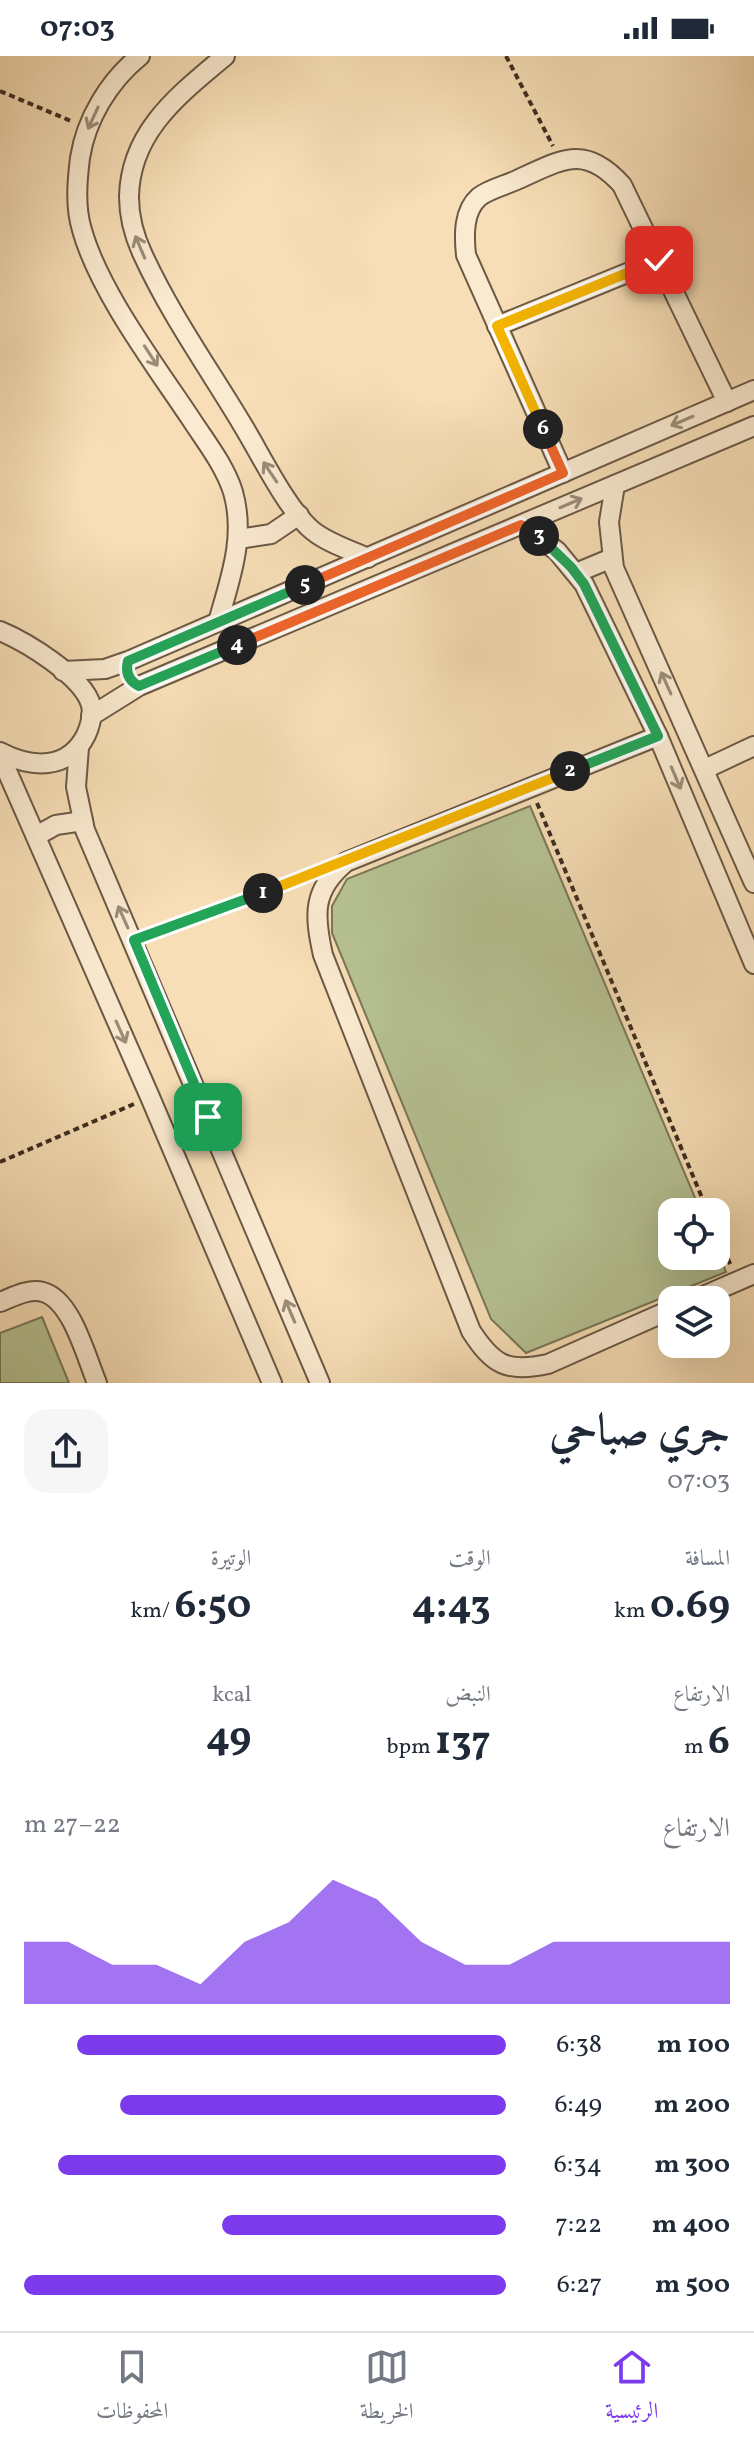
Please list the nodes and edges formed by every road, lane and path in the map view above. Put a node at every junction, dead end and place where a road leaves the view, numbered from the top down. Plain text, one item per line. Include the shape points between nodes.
1 (140, 56) edge
2 (225, 56) edge
3 (506, 56) edge
4 (0, 91) edge
5 (88, 128) junction
6 (561, 160) junction
7 (659, 260) junction
8 (497, 326) junction
9 (754, 390) edge
10 (727, 402) junction
11 (754, 426) edge
12 (563, 473) junction
13 (615, 485) junction
14 (299, 515) junction
15 (521, 525) junction
16 (238, 539) junction
17 (368, 558) junction
18 (612, 558) junction
19 (576, 573) junction
20 (218, 622) junction
21 (2, 630) edge
22 (128, 661) junction
23 (63, 671) junction
24 (139, 686) junction
25 (91, 716) junction
26 (658, 736) junction
27 (754, 746) edge
28 (79, 747) junction
29 (0, 753) edge
30 (705, 769) junction
31 (529, 786) junction
32 (83, 821) junction
33 (36, 836) junction
34 (743, 856) junction
35 (346, 862) junction
36 (713, 867) junction
37 (754, 883) edge
38 (134, 940) junction
39 (754, 964) edge
40 (150, 1097) junction
41 (0, 1162) edge
42 (702, 1198) edge
43 (730, 1252) edge
44 (746, 1277) edge
45 (726, 1286) edge
46 (0, 1302) edge
47 (658, 1315) edge
48 (97, 1383) edge
49 (272, 1383) edge
50 (320, 1383) edge

1 -> 5 street via 110,87
14 -> 2 street via 157,284 132,226 129,195 146,134 164,108
3 - 6 path
4 - 5 path
5 -> 16 street via 78,171 81,229 103,282 214,453 232,491
6 - 7 street via 585,159 606,168 622,185
6 - 8 street via 479,198 468,215 466,255
7 - 8 street
7 - 10 street
8 - 12 street
9 - 10 street
10 -> 12 street
11 - 13 street
12 - 17 street
15 -> 13 street
13 - 18 street via 609,522
14 - 16 street via 261,538
14 - 17 street via 312,530
15 - 19 street via 557,551
15 - 24 street
16 - 20 street
17 - 20 street
18 - 19 street
30 -> 18 street
19 - 26 street
20 - 22 street
21 - 23 street
22 - 23 street via 105,669
22 - 24 street via 129,679
23 - 25 street via 84,691
24 - 25 street
25 - 28 street
26 - 31 street
26 -> 36 street
27 - 30 street
28 - 29 street via 50,764
28 - 32 street via 76,787
29 - 33 street
30 - 34 street
31 - 35 street
31 - 42 path
32 - 33 street via 56,825
38 -> 32 street
33 -> 40 street
34 - 36 street
34 - 37 street
35 - 38 path
35 - 47 street via 322,889 316,910 323,955 482,1349 503,1365 529,1368
36 - 39 street
50 -> 38 street
40 - 41 path
40 - 49 street
43 - 44 path
44 - 45 street
46 - 48 street via 42,1291 58,1300

